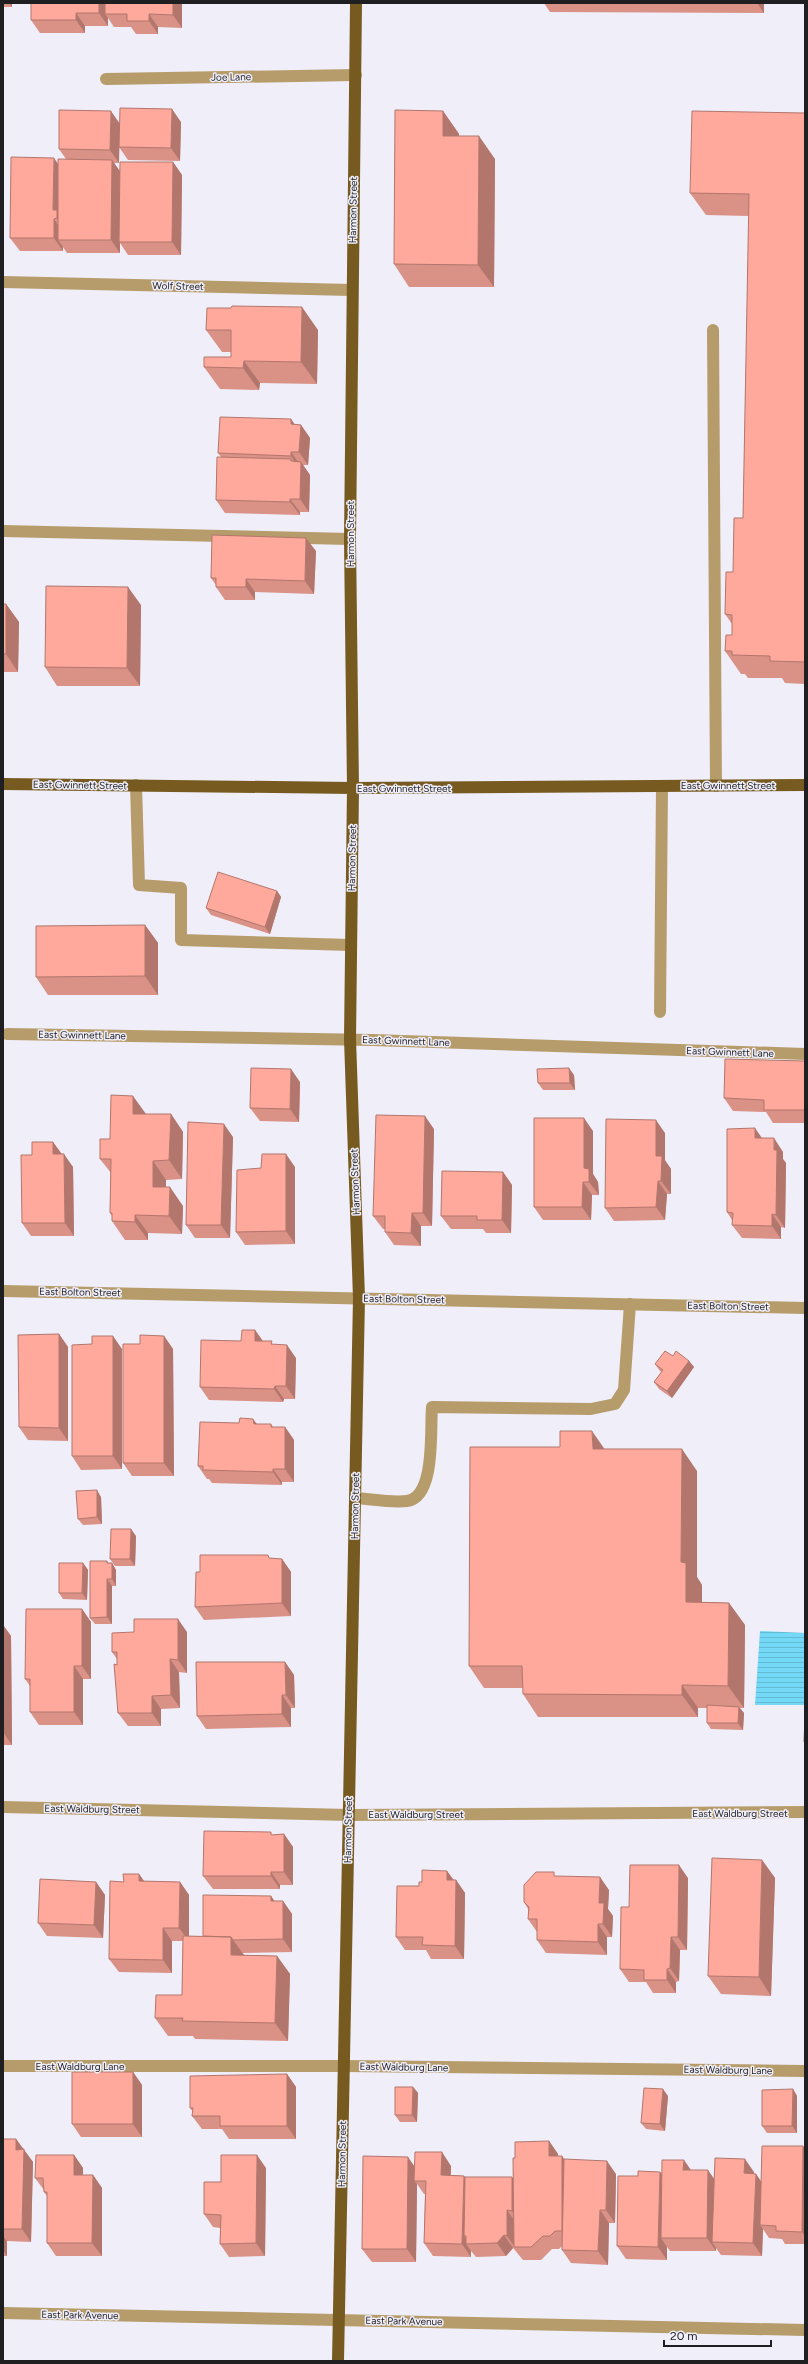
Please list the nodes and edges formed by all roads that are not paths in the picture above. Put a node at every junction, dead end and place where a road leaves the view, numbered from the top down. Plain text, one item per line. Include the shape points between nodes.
1 (356, 3) edge
2 (356, 76) junction
3 (106, 79) dead end
4 (3, 282) edge
5 (352, 290) junction
6 (713, 330) dead end
7 (3, 531) edge
8 (350, 539) junction
9 (3, 784) edge
10 (136, 785) junction
11 (805, 785) edge
12 (662, 786) junction
13 (716, 786) junction
14 (353, 788) junction
15 (351, 945) junction
16 (660, 1012) dead end
17 (7, 1034) dead end
18 (350, 1039) junction
19 (805, 1054) edge
20 (3, 1291) edge
21 (359, 1298) junction
22 (630, 1304) junction
23 (805, 1308) edge
24 (355, 1498) junction
25 (3, 1807) edge
26 (805, 1812) edge
27 (349, 1815) junction
28 (3, 2066) edge
29 (344, 2066) junction
30 (805, 2071) edge
31 (3, 2313) edge
32 (339, 2320) junction
33 (805, 2330) edge
34 (338, 2361) edge

1 - 2 main road, Harmon Street
2 - 3 street, Joe Lane
2 - 5 main road, Harmon Street
4 - 5 street, Wolf Street
5 - 8 main road, Harmon Street
6 - 13 street
7 - 8 street
8 - 14 main road, Harmon Street
9 - 10 main road, East Gwinnett Street
10 - 14 main road, East Gwinnett Street
10 - 15 street via 139,885 181,888 181,940
11 - 13 main road, East Gwinnett Street
12 - 13 main road, East Gwinnett Street
12 - 14 main road, East Gwinnett Street
12 - 16 street
14 - 15 main road, Harmon Street
15 - 18 main road, Harmon Street
17 - 18 street, East Gwinnett Lane
18 - 19 street, East Gwinnett Lane
18 - 21 main road, Harmon Street
20 - 21 street, East Bolton Street
21 - 22 street, East Bolton Street
21 - 24 main road, Harmon Street
22 - 23 street, East Bolton Street
22 - 24 street via 624,1390 615,1404 591,1409 432,1407 428,1478 421,1494 408,1501
24 - 27 main road, Harmon Street
25 - 27 street, East Waldburg Street
26 - 27 street, East Waldburg Street
27 - 29 main road, Harmon Street
28 - 29 street, East Waldburg Lane
29 - 30 street, East Waldburg Lane
29 - 32 main road, Harmon Street
31 - 32 street, East Park Avenue
32 - 33 street, East Park Avenue
32 - 34 main road, Harmon Street

